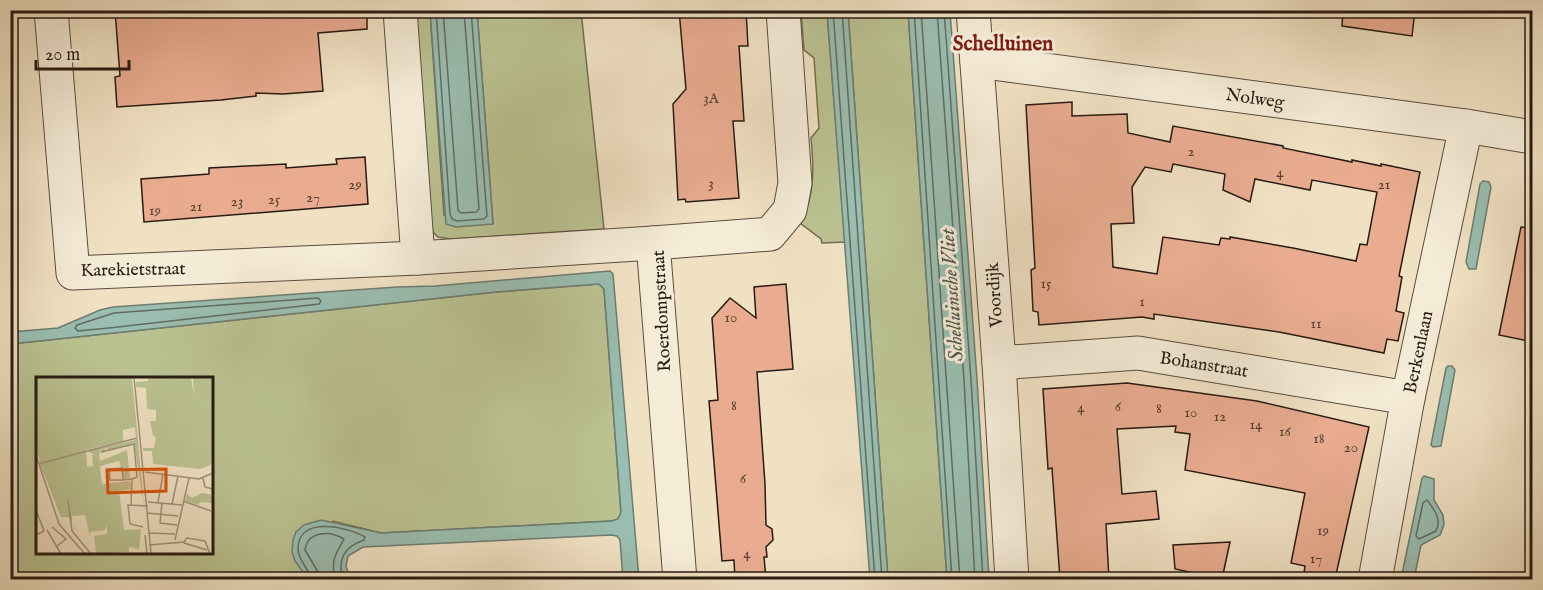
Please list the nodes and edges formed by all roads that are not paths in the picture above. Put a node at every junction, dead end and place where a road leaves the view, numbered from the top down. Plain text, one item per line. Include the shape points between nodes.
1 (51, 10) edge
2 (400, 10) edge
3 (783, 10) edge
4 (974, 10) edge
5 (977, 61) junction
6 (1466, 126) junction
7 (1533, 138) edge
8 (653, 243) junction
9 (418, 258) junction
10 (999, 363) junction
11 (1408, 398) junction
12 (680, 579) edge
13 (1012, 579) edge
14 (1375, 579) edge

1 - 9 street, Karekietstraat via 73,273
2 - 9 street
3 - 8 street, Roerdompstraat via 795,183 790,210 770,234
4 - 5 street, Voordijk
5 - 6 street, Nolweg
5 - 10 street, Voordijk
6 - 7 street, Nolweg
6 - 11 street, Berkenlaan
8 - 9 street, Karekietstraat
8 - 12 street, Roerdompstraat
10 - 11 street, Bohanstraat via 1138,353
10 - 13 street, Voordijk
11 - 14 street, Berkenlaan

